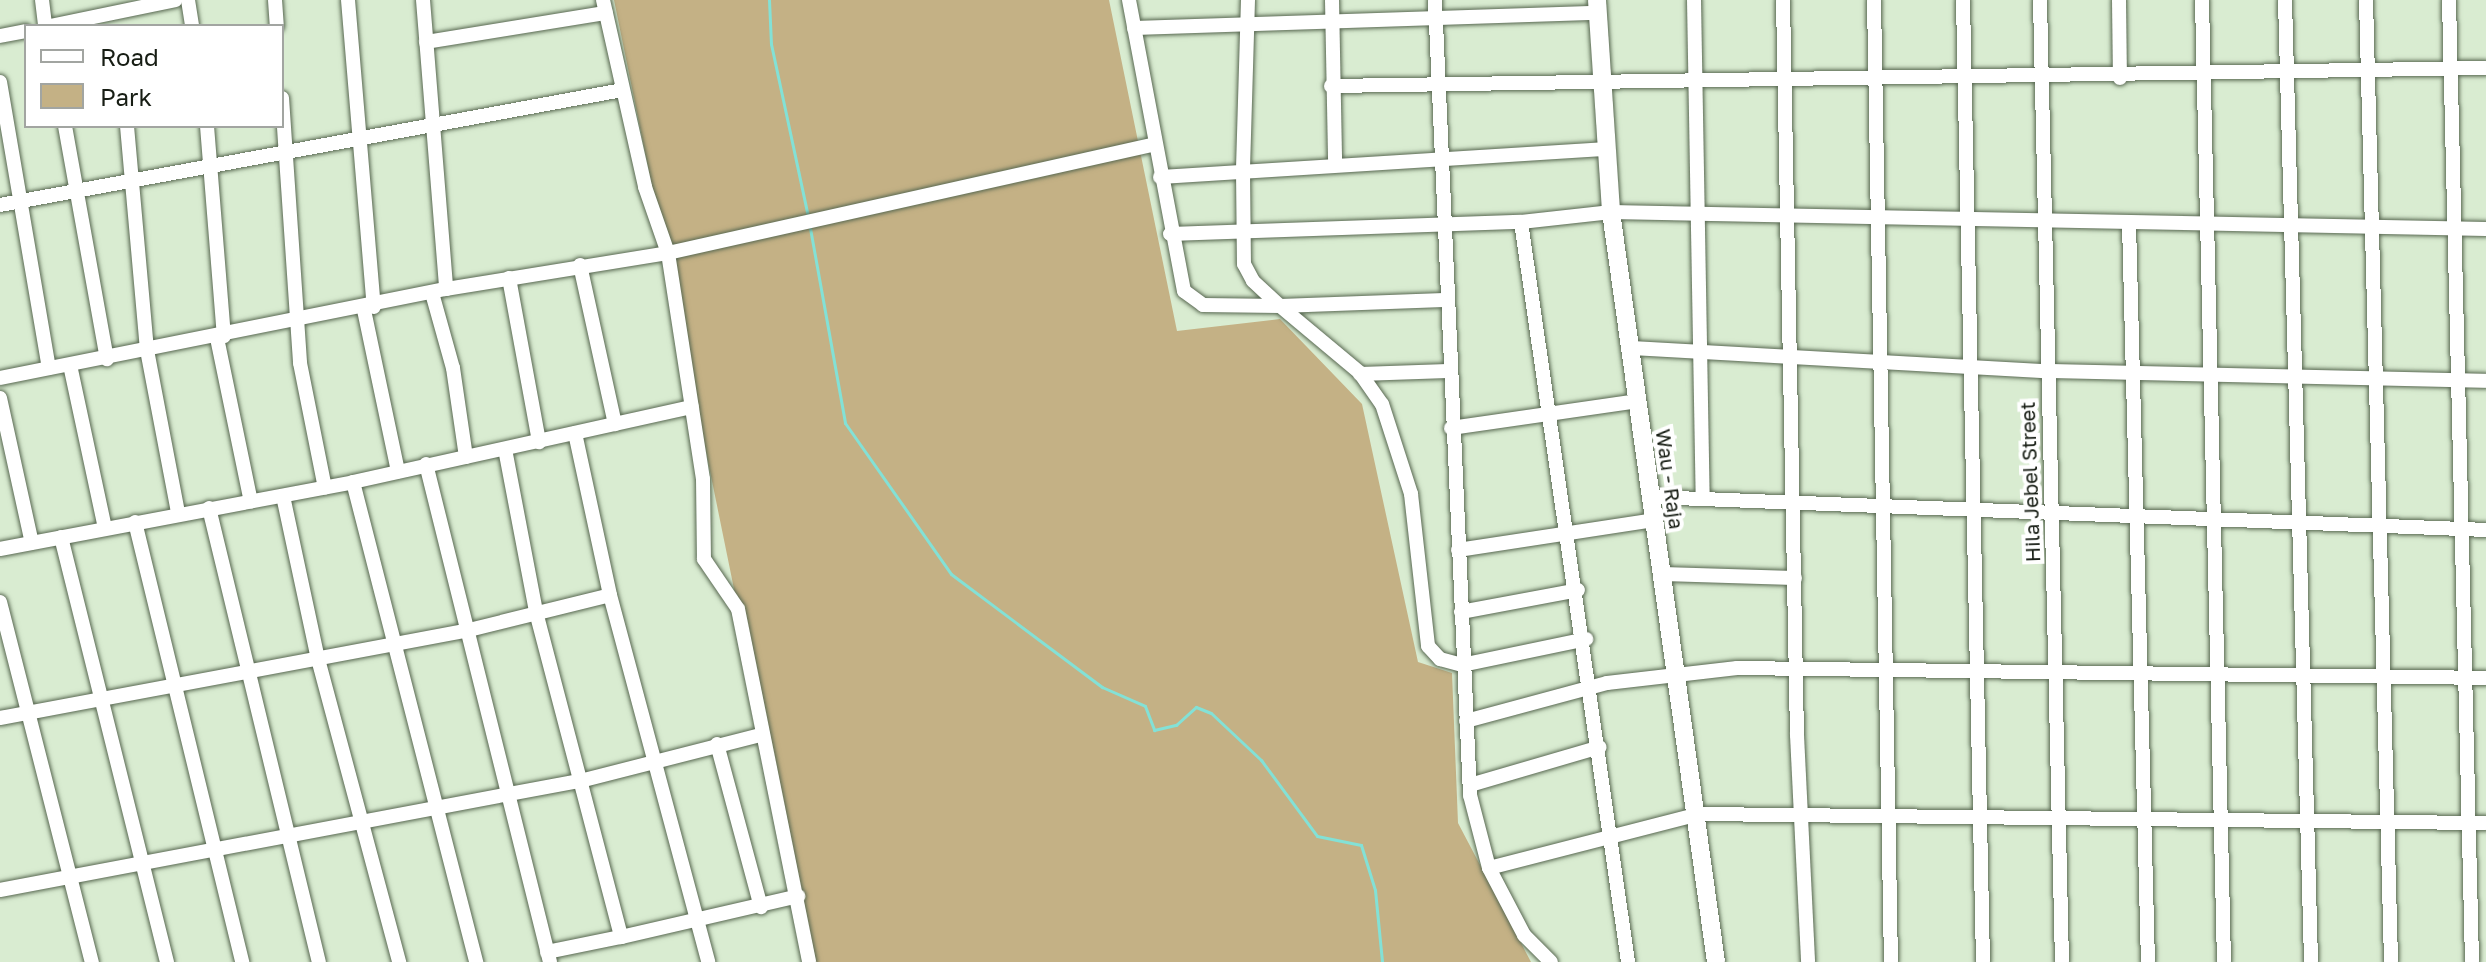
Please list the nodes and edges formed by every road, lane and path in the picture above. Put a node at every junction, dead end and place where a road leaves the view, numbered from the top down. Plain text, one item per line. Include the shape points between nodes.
1 (42, 0) edge
2 (86, 0) edge
3 (175, 0) edge
4 (188, 0) edge
5 (275, 0) edge
6 (348, 0) edge
7 (423, 0) edge
8 (1129, 0) edge
9 (1248, 0) edge
10 (1332, 0) edge
11 (1435, 0) edge
12 (1694, 0) edge
13 (1783, 0) edge
14 (1874, 0) edge
15 (1963, 0) edge
16 (2040, 0) edge
17 (2119, 0) edge
18 (2202, 0) edge
19 (2285, 0) edge
20 (2366, 0) edge
21 (2449, 0) edge
22 (604, 6) edge
23 (1598, 7) edge
24 (87, 16) junction
25 (1435, 18) junction
26 (105, 19) edge
27 (1332, 20) junction
28 (1247, 21) junction
29 (48, 24) edge
30 (56, 24) edge
31 (192, 24) edge
32 (277, 24) edge
33 (1134, 28) junction
34 (24, 31) edge
35 (0, 36) edge
36 (426, 42) junction
37 (2486, 68) edge
38 (2450, 69) junction
39 (2368, 70) junction
40 (2286, 72) junction
41 (2203, 77) junction
42 (2042, 78) junction
43 (2120, 78) junction
44 (1964, 79) junction
45 (1875, 81) junction
46 (0, 82) edge
47 (1784, 82) junction
48 (1697, 83) junction
49 (1601, 84) junction
50 (1437, 85) junction
51 (1331, 86) junction
52 (622, 90) junction
53 (433, 121) junction
54 (284, 126) edge
55 (65, 128) edge
56 (127, 128) edge
57 (207, 128) edge
58 (359, 137) junction
59 (1153, 145) junction
60 (1604, 149) junction
61 (286, 153) junction
62 (1440, 160) junction
63 (1335, 163) junction
64 (213, 168) junction
65 (1243, 171) junction
66 (1160, 177) junction
67 (132, 185) junction
68 (77, 193) junction
69 (21, 201) junction
70 (0, 205) edge
71 (1611, 212) junction
72 (1698, 215) junction
73 (1785, 217) junction
74 (1877, 219) junction
75 (1966, 221) junction
76 (1521, 222) junction
77 (1442, 223) junction
78 (2044, 223) junction
79 (2129, 223) junction
80 (2207, 223) junction
81 (2288, 225) junction
82 (2374, 227) junction
83 (2451, 228) junction
84 (2486, 229) edge
85 (1170, 234) junction
86 (1244, 234) junction
87 (668, 253) junction
88 (580, 265) junction
89 (509, 278) junction
90 (439, 291) junction
91 (1444, 300) junction
92 (1280, 306) junction
93 (369, 308) junction
94 (296, 319) junction
95 (221, 337) junction
96 (1630, 348) junction
97 (147, 350) junction
98 (1701, 353) junction
99 (1789, 358) junction
100 (107, 359) junction
101 (1880, 362) junction
102 (70, 365) junction
103 (1970, 367) junction
104 (49, 368) junction
105 (1448, 371) junction
106 (2047, 371) junction
107 (2130, 372) junction
108 (2213, 373) junction
109 (1360, 374) junction
110 (2293, 374) junction
111 (2377, 377) junction
112 (0, 378) edge
113 (2456, 380) junction
114 (2486, 381) edge
115 (0, 398) edge
116 (1638, 401) junction
117 (692, 407) junction
118 (1550, 415) junction
119 (615, 424) junction
120 (1451, 428) junction
121 (575, 433) junction
122 (539, 442) junction
123 (505, 449) junction
124 (466, 457) junction
125 (426, 464) junction
126 (398, 471) junction
127 (353, 482) junction
128 (325, 488) junction
129 (283, 496) junction
130 (1651, 497) junction
131 (1703, 498) junction
132 (251, 502) junction
133 (1793, 502) junction
134 (1882, 505) junction
135 (209, 508) junction
136 (1974, 509) junction
137 (2051, 512) junction
138 (178, 513) junction
139 (2133, 516) junction
140 (2216, 519) junction
141 (1654, 520) junction
142 (135, 522) junction
143 (2297, 523) junction
144 (2380, 526) junction
145 (105, 528) junction
146 (2460, 529) junction
147 (2486, 530) edge
148 (1570, 532) junction
149 (61, 537) junction
150 (32, 543) junction
151 (0, 549) edge
152 (1458, 550) junction
153 (1662, 574) junction
154 (1795, 578) junction
155 (1578, 590) junction
156 (610, 595) junction
157 (0, 602) edge
158 (536, 612) junction
159 (1461, 612) junction
160 (465, 631) junction
161 (1586, 639) junction
162 (392, 644) junction
163 (318, 659) junction
164 (1462, 665) junction
165 (1797, 667) junction
166 (1885, 669) junction
167 (1977, 670) junction
168 (2055, 671) junction
169 (1679, 672) junction
170 (245, 673) junction
171 (2139, 673) junction
172 (2220, 674) junction
173 (2302, 675) junction
174 (2384, 676) junction
175 (2464, 677) junction
176 (2486, 678) edge
177 (1592, 687) junction
178 (171, 689) junction
179 (101, 701) junction
180 (27, 714) junction
181 (0, 718) edge
182 (1466, 721) junction
183 (760, 735) junction
184 (717, 744) junction
185 (1600, 747) junction
186 (652, 762) junction
187 (584, 780) junction
188 (1470, 785) junction
189 (509, 795) junction
190 (435, 810) junction
191 (1799, 812) junction
192 (1888, 812) junction
193 (1699, 814) junction
194 (1980, 814) junction
195 (2058, 815) junction
196 (2143, 817) junction
197 (2224, 818) junction
198 (2307, 820) junction
199 (359, 821) junction
200 (2387, 821) junction
201 (2468, 823) junction
202 (2486, 823) edge
203 (288, 832) junction
204 (1611, 835) junction
205 (212, 855) junction
206 (143, 865) junction
207 (1489, 868) junction
208 (70, 875) junction
209 (0, 890) edge
210 (798, 896) junction
211 (761, 907) junction
212 (698, 922) junction
213 (621, 937) junction
214 (548, 957) edge
215 (92, 962) edge
216 (167, 962) edge
217 (242, 962) edge
218 (319, 962) edge
219 (399, 962) edge
220 (476, 962) edge
221 (708, 962) edge
222 (809, 962) edge
223 (1551, 962) edge
224 (1628, 962) edge
225 (1716, 962) edge
226 (1808, 962) edge
227 (1891, 962) edge
228 (1983, 962) edge
229 (2062, 962) edge
230 (2148, 962) edge
231 (2224, 962) edge
232 (2311, 962) edge
233 (2391, 962) edge
234 (2472, 962) edge

1 - 29 street
2 - 24 street
3 - 26 street
4 - 31 street
5 - 32 street
6 - 58 street
7 - 36 street
8 - 33 street
9 - 28 street
10 - 27 street
11 - 25 street
12 - 48 street
13 - 47 street
14 - 45 street
15 - 44 street
16 - 42 street, Hila Jebel Street
17 - 43 street
18 - 41 street
19 - 40 street
20 - 39 street
21 - 38 street
22 - 36 street
22 - 52 street
23 - 25 street
23 - 49 main road, Wau - Raja
24 - 26 street
24 - 30 street
25 - 27 street
25 - 50 street
27 - 28 street
27 - 51 street
28 - 33 street
28 - 65 street
33 - 59 street
34 - 35 street
36 - 53 street
37 - 38 street
38 - 39 street
38 - 83 street
39 - 40 street
39 - 82 street
40 - 41 street
40 - 81 street
41 - 43 street
41 - 80 street
42 - 43 street
42 - 44 street
42 - 78 street, Hila Jebel Street
44 - 45 street
44 - 75 street
45 - 47 street
45 - 74 street
46 - 69 street
47 - 48 street
47 - 73 street
48 - 49 street
48 - 72 street
49 - 50 street
49 - 60 main road, Wau - Raja
50 - 51 street
50 - 62 street
51 - 63 street
52 - 53 street
52 - 87 street
53 - 58 street
53 - 90 street
54 - 61 street
55 - 68 street
56 - 67 street
57 - 64 street
58 - 61 street
58 - 93 street
59 - 66 street
59 - 87 street
60 - 62 street
60 - 71 main road, Wau - Raja
61 - 64 street
61 - 94 street
62 - 63 street
62 - 77 street
63 - 65 street
64 - 67 street
64 - 95 street
65 - 66 street
65 - 86 street
66 - 85 street
67 - 68 street
67 - 97 street
68 - 69 street
68 - 100 street
69 - 70 street
69 - 104 street
71 - 72 street
71 - 76 street
71 - 96 main road, Wau - Raja
72 - 73 street
72 - 98 street
73 - 74 street
73 - 99 street
74 - 75 street
74 - 101 street
75 - 78 street
75 - 103 street
76 - 77 street
76 - 118 street
77 - 86 street
77 - 91 street
78 - 79 street
78 - 106 street, Hila Jebel Street
79 - 80 street
79 - 107 street
80 - 81 street
80 - 108 street
81 - 82 street
81 - 110 street
82 - 83 street
82 - 111 street
83 - 84 street
83 - 113 street
85 - 86 street
85 - 92 street via 1178,277 1192,302
86 - 92 street via 1248,273
87 - 88 street
87 - 117 street
88 - 89 street
88 - 119 street
89 - 90 street
89 - 122 street
90 - 93 street
90 - 124 street
91 - 92 street
91 - 105 street
92 - 109 street
93 - 94 street
93 - 126 street
94 - 95 street
94 - 128 street
95 - 97 street
95 - 132 street
96 - 98 street
96 - 116 main road, Wau - Raja
97 - 100 street
97 - 138 street
98 - 99 street
98 - 131 street
99 - 101 street
99 - 133 street
100 - 102 street
101 - 103 street
101 - 134 street
102 - 104 street
102 - 145 street
103 - 106 street
103 - 136 street
104 - 112 street
105 - 109 street
105 - 120 street
106 - 107 street
106 - 137 street, Hila Jebel Street
107 - 108 street
107 - 139 street
108 - 110 street
108 - 140 street
109 - 164 street via 1382,404 1411,494 1424,639 1440,659
110 - 111 street
110 - 143 street
111 - 113 street
111 - 144 street
113 - 114 street
113 - 146 street
115 - 150 street
116 - 118 street
116 - 130 main road, Wau - Raja
117 - 119 street
117 - 183 street via 703,479 704,559 738,609
118 - 120 street
118 - 148 street
119 - 121 street
120 - 152 street
121 - 122 street
121 - 156 street
122 - 123 street
123 - 124 street
123 - 158 street
124 - 125 street
125 - 126 street
125 - 160 street
126 - 127 street
127 - 128 street
127 - 162 street
128 - 129 street
129 - 132 street
129 - 163 street
130 - 131 street
130 - 141 main road, Wau - Raja
131 - 133 street
132 - 135 street
133 - 134 street
133 - 154 street
134 - 136 street
134 - 166 street
135 - 138 street
135 - 170 street
136 - 137 street
136 - 167 street
137 - 139 street
137 - 168 street, Hila Jebel Street
138 - 142 street
139 - 140 street
139 - 171 street
140 - 143 street
140 - 172 street
141 - 148 street
141 - 153 main road, Wau - Raja
142 - 145 street
142 - 178 street
143 - 144 street
143 - 173 street
144 - 146 street
144 - 174 street
145 - 149 street
146 - 147 street
146 - 175 street
148 - 152 street
148 - 155 street
149 - 150 street
149 - 179 street
150 - 151 street
152 - 159 street
153 - 154 street
153 - 169 main road, Wau - Raja
154 - 165 street
155 - 159 street
155 - 161 street
156 - 158 street
156 - 186 street
157 - 180 street
158 - 160 street
158 - 187 street
159 - 164 street
160 - 162 street
160 - 189 street
161 - 164 street
161 - 177 street
162 - 163 street
162 - 190 street
163 - 170 street
163 - 199 street
164 - 182 street
165 - 166 street
165 - 169 street
165 - 191 street
166 - 167 street
166 - 192 street
167 - 168 street
167 - 194 street
168 - 171 street
168 - 195 street, Hila Jebel Street
169 - 177 street
169 - 193 main road, Wau - Raja
170 - 178 street
170 - 203 street
171 - 172 street
171 - 196 street
172 - 173 street
172 - 197 street
173 - 174 street
173 - 198 street
174 - 175 street
174 - 200 street
175 - 176 street
175 - 201 street
177 - 182 street
177 - 185 street
178 - 179 street
178 - 205 street
179 - 180 street
179 - 206 street
180 - 181 street
180 - 208 street
182 - 188 street
183 - 184 street
183 - 210 street
184 - 186 street
184 - 211 street
185 - 188 street
185 - 204 street
186 - 187 street
186 - 212 street
187 - 189 street
187 - 213 street
188 - 207 street
189 - 190 street
189 - 214 street
190 - 199 street
190 - 220 street
191 - 192 street
191 - 193 street
191 - 226 street
192 - 194 street
192 - 227 street
193 - 204 street
193 - 225 main road, Wau - Raja
194 - 195 street
194 - 228 street
195 - 196 street
195 - 229 street, Hila Jebel Street
196 - 197 street
196 - 230 street
197 - 198 street
197 - 231 street
198 - 200 street
198 - 232 street
199 - 203 street
199 - 219 street
200 - 201 street
200 - 233 street
201 - 202 street
201 - 234 street
203 - 205 street
203 - 218 street
204 - 207 street
204 - 224 street
205 - 206 street
205 - 217 street
206 - 208 street
206 - 216 street
207 - 223 street via 1524,935
208 - 209 street
208 - 215 street
210 - 211 street
210 - 222 street
211 - 212 street
212 - 213 street
212 - 221 street
213 - 214 street

